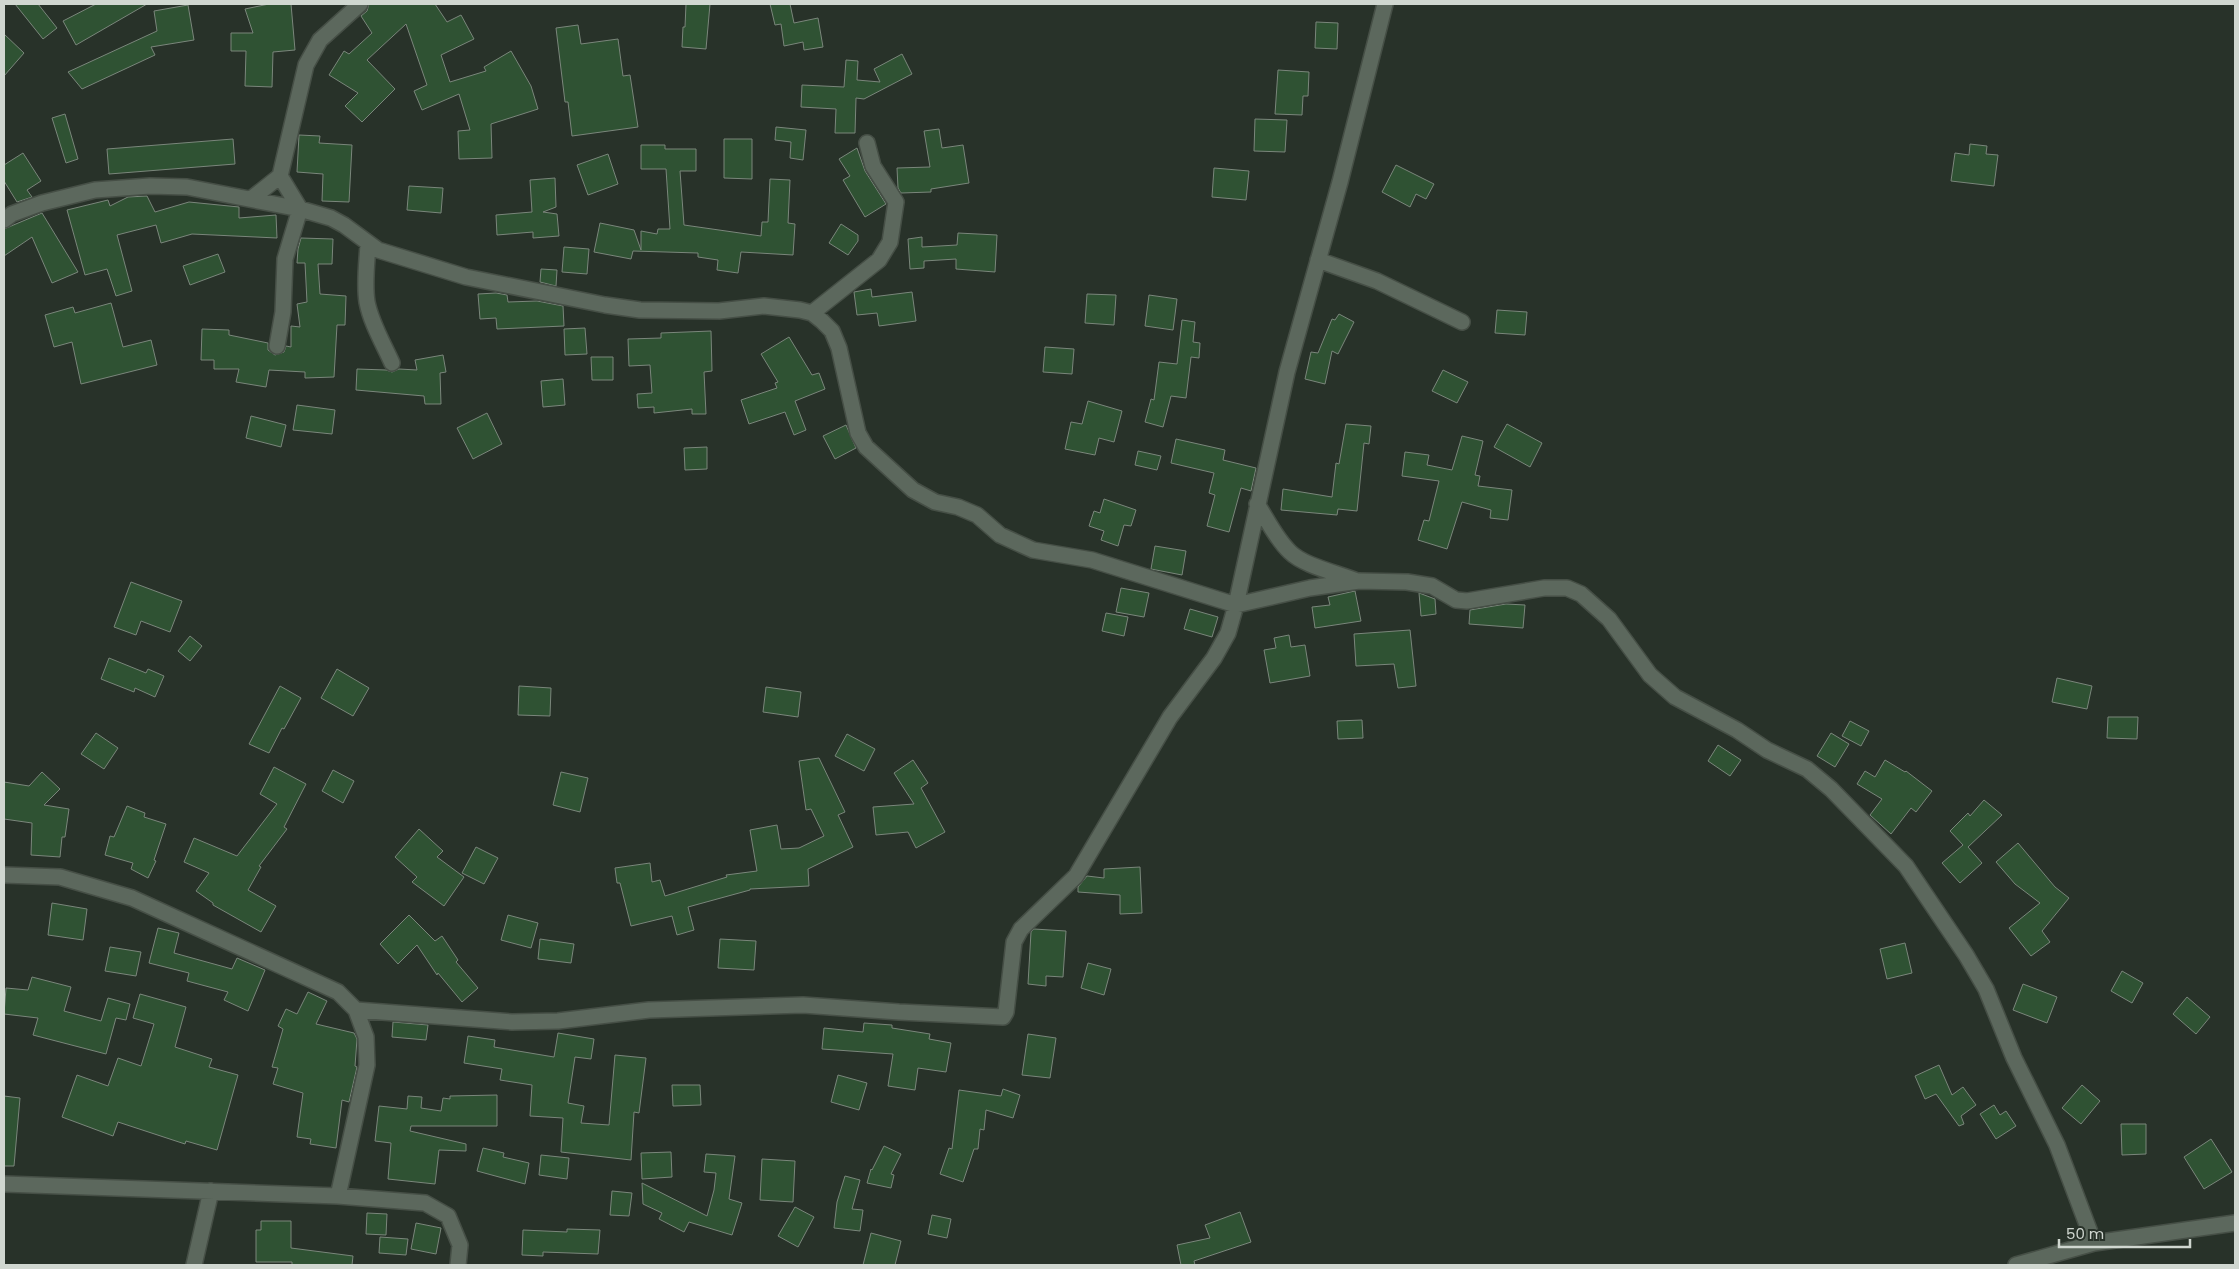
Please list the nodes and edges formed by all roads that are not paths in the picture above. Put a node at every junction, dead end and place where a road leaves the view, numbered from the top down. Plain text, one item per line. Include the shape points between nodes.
1 (360, 4) edge
2 (1385, 4) edge
3 (867, 143) dead end
4 (280, 176) junction
5 (251, 199) junction
6 (300, 209) junction
7 (4, 220) edge
8 (368, 244) junction
9 (1318, 260) junction
10 (812, 313) junction
11 (1462, 322) dead end
12 (277, 346) dead end
13 (392, 363) dead end
14 (1257, 504) junction
15 (1359, 581) junction
16 (1236, 605) junction
17 (4, 875) edge
18 (356, 1010) junction
19 (4, 1184) edge
20 (211, 1191) junction
21 (338, 1196) junction
22 (2235, 1223) edge
23 (2094, 1243) junction
24 (194, 1265) edge
25 (458, 1265) edge
26 (2016, 1265) edge

1 - 4 street via 320,40 306,66
2 - 9 street
3 - 10 street via 872,166 896,202 890,242 878,260
4 - 5 street
4 - 6 street
5 - 6 street
5 - 7 street via 187,187 95,190 42,203
6 - 8 street via 344,224
6 - 12 street via 285,259
8 - 10 street via 466,277 605,305 640,310 720,311 764,306
8 - 13 street via 367,302
9 - 11 street via 1376,281
9 - 14 street via 1287,372
10 - 16 street via 832,331 839,348 858,433 866,447 913,490 935,502 976,515 1000,536 1033,550 1092,560
14 - 15 street via 1291,554
14 - 16 street
15 - 16 street via 1310,588
15 - 23 street via 1432,586 1456,600 1467,601 1544,588 1567,588 1581,594 1608,619 1650,675 1675,697 1807,769 1831,789 1906,866 1986,989 2014,1058 2057,1145
16 - 18 street via 1228,632 1214,658 1170,717 1076,876 1021,929 1014,942 1004,1017 803,1005 649,1010 512,1022
17 - 18 street via 60,877 132,898 330,988
18 - 21 street via 366,1037 367,1066
19 - 20 street
20 - 21 street
20 - 24 street
21 - 25 street via 424,1203 448,1216 460,1245
22 - 23 street
23 - 26 street

